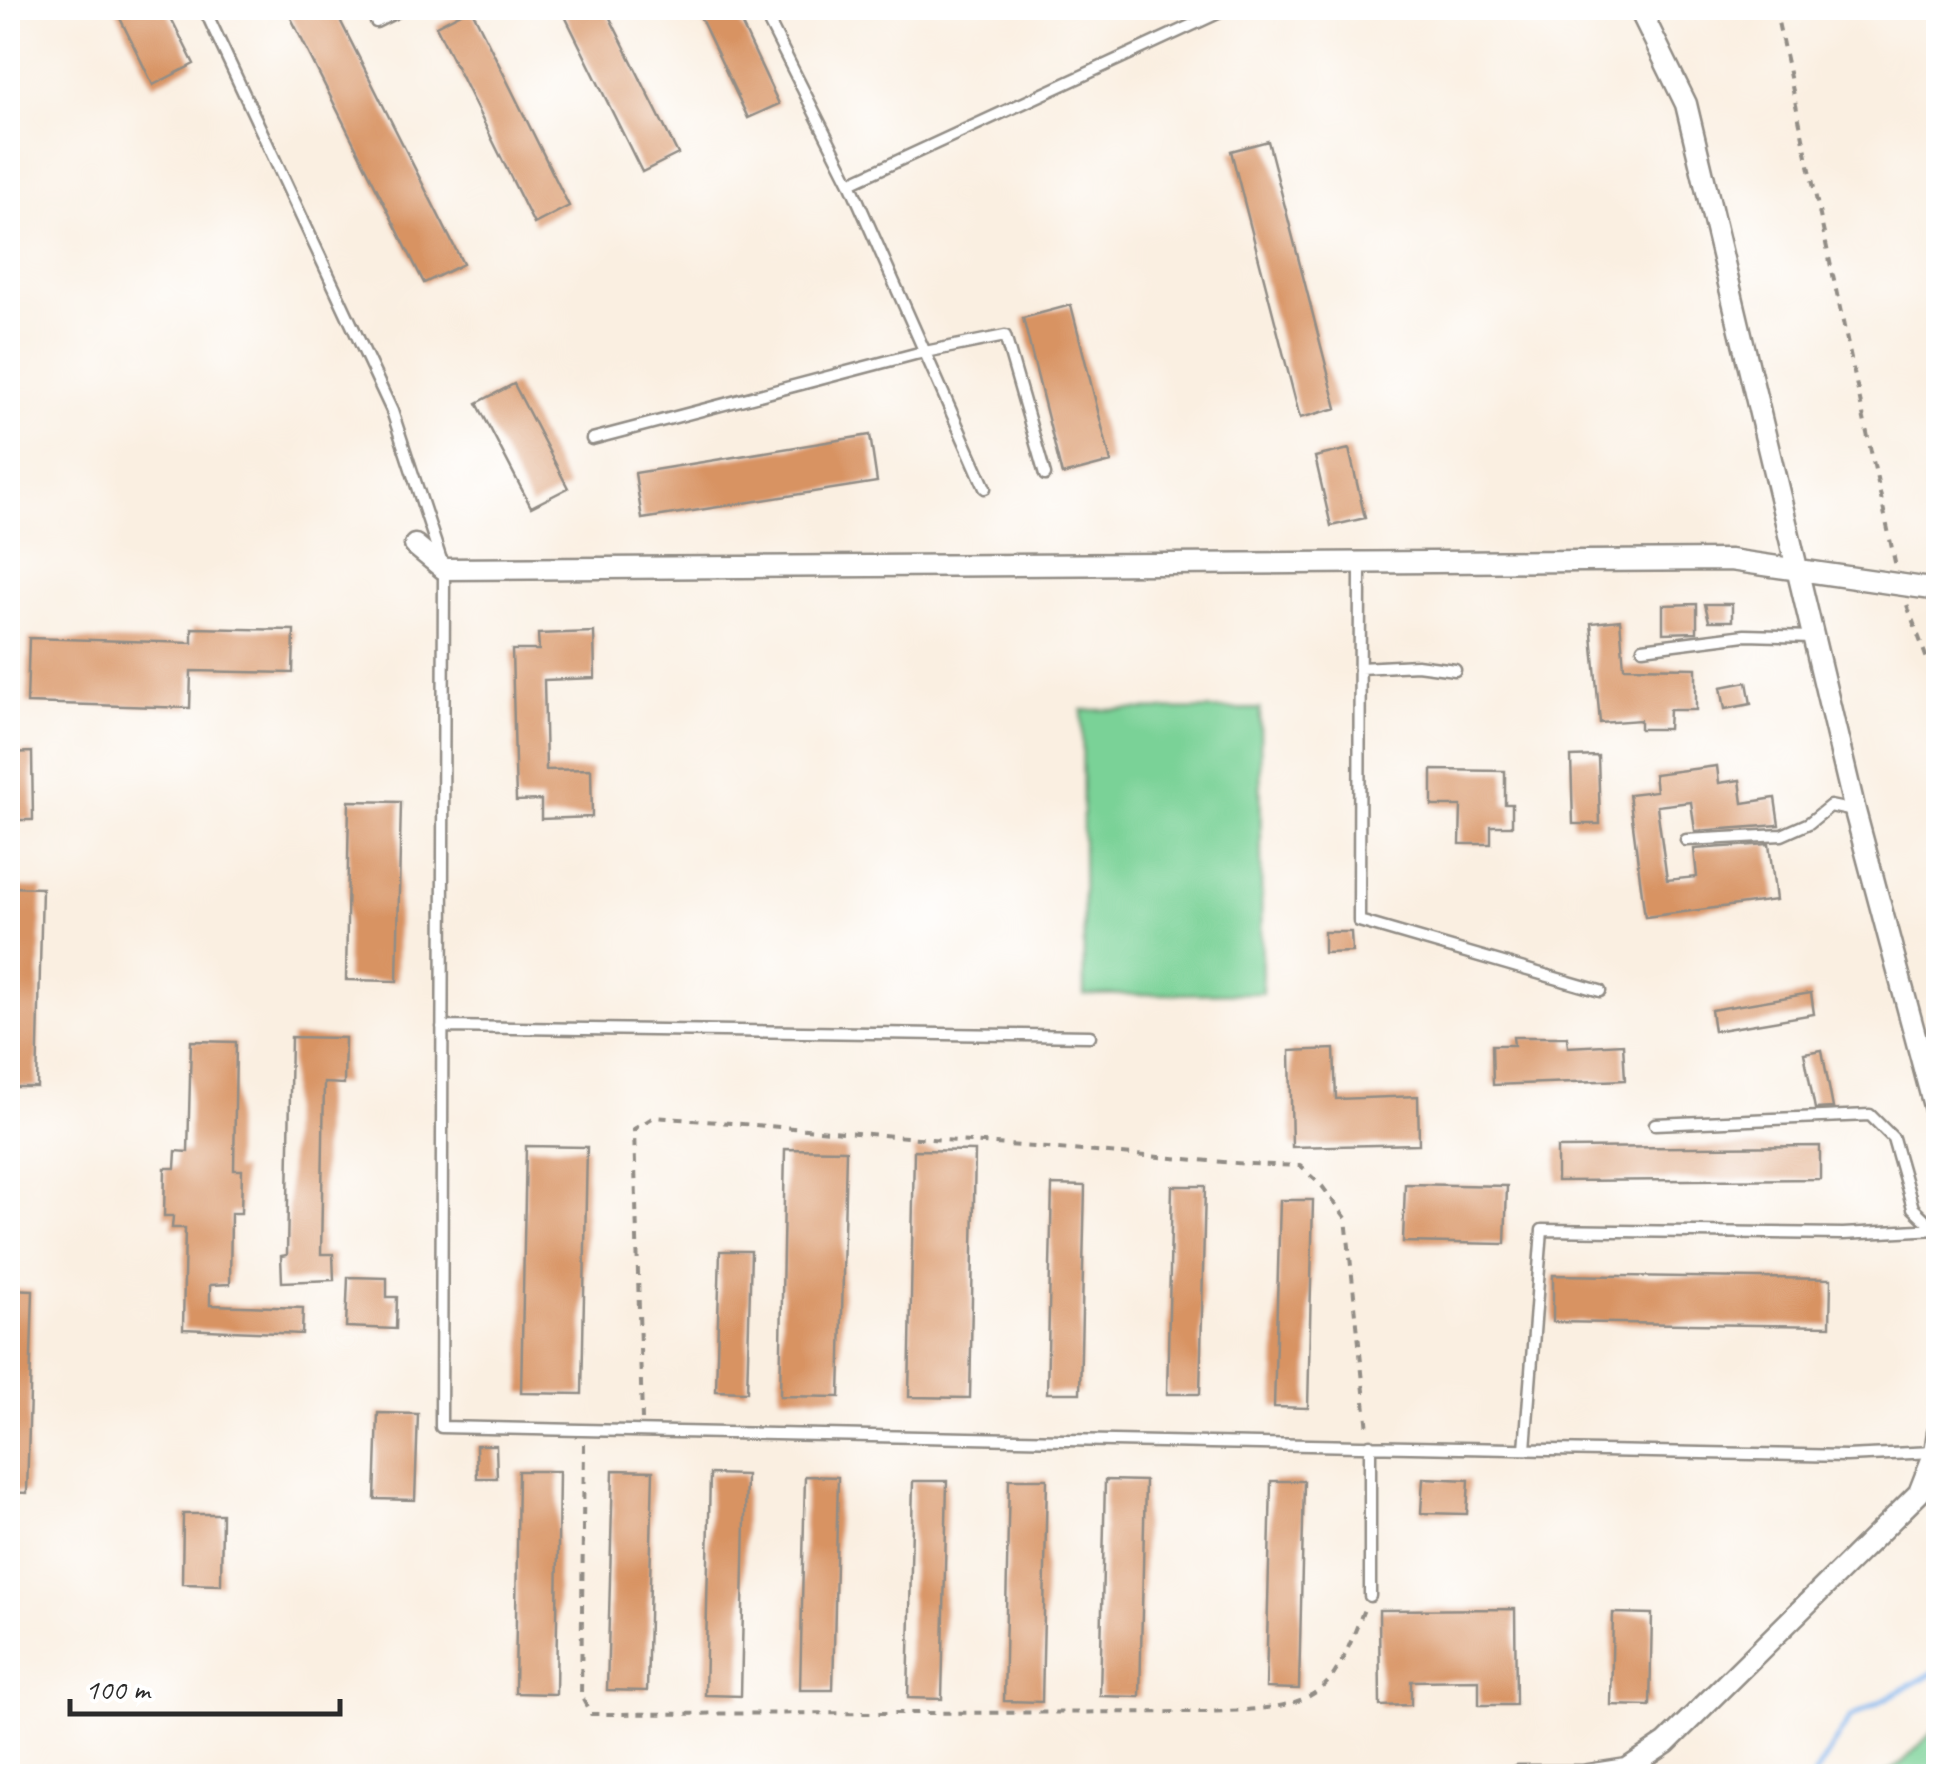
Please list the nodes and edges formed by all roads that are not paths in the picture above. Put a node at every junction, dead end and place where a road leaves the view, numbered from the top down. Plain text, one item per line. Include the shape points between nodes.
1 (204, 8) edge
2 (404, 8) edge
3 (762, 8) edge
4 (1230, 8) edge
5 (1639, 8) edge
6 (376, 22) dead end
7 (850, 183) junction
8 (925, 352) junction
9 (592, 438) dead end
10 (1045, 474) dead end
11 (985, 488) dead end
12 (416, 546) dead end
13 (1360, 563) junction
14 (1796, 568) junction
15 (444, 569) junction
16 (1938, 590) edge
17 (1813, 637) junction
18 (1643, 648) dead end
19 (1360, 668) junction
20 (1455, 670) dead end
21 (1855, 811) junction
22 (1686, 840) dead end
23 (1600, 990) dead end
24 (442, 1027) junction
25 (1090, 1036) dead end
26 (1938, 1121) edge
27 (1655, 1124) dead end
28 (1937, 1229) edge
29 (1937, 1443) edge
30 (1370, 1445) junction
31 (1524, 1449) junction
32 (1370, 1596) road end
33 (1518, 1776) edge

1 - 15 lane via 392,412
2 - 6 lane
3 - 7 lane
4 - 7 lane
5 - 14 street via 1686,104
7 - 8 lane
8 - 9 lane
8 - 10 lane via 1006,336
8 - 11 lane
12 - 15 street
13 - 14 street via 1730,560
13 - 15 street
13 - 19 lane
14 - 16 street
14 - 17 street
15 - 24 lane
17 - 18 lane via 1744,635
17 - 21 street
19 - 20 lane
19 - 23 lane via 1359,920
21 - 22 lane via 1830,806 1782,836
21 - 26 street
24 - 25 lane
24 - 30 lane via 440,1428
27 - 28 lane via 1870,1115 1893,1138 1913,1208
28 - 31 lane via 1542,1230
29 - 31 lane via 1846,1456
29 - 33 street via 1920,1493 1666,1742 1628,1769
30 - 31 lane
30 - 32 lane

